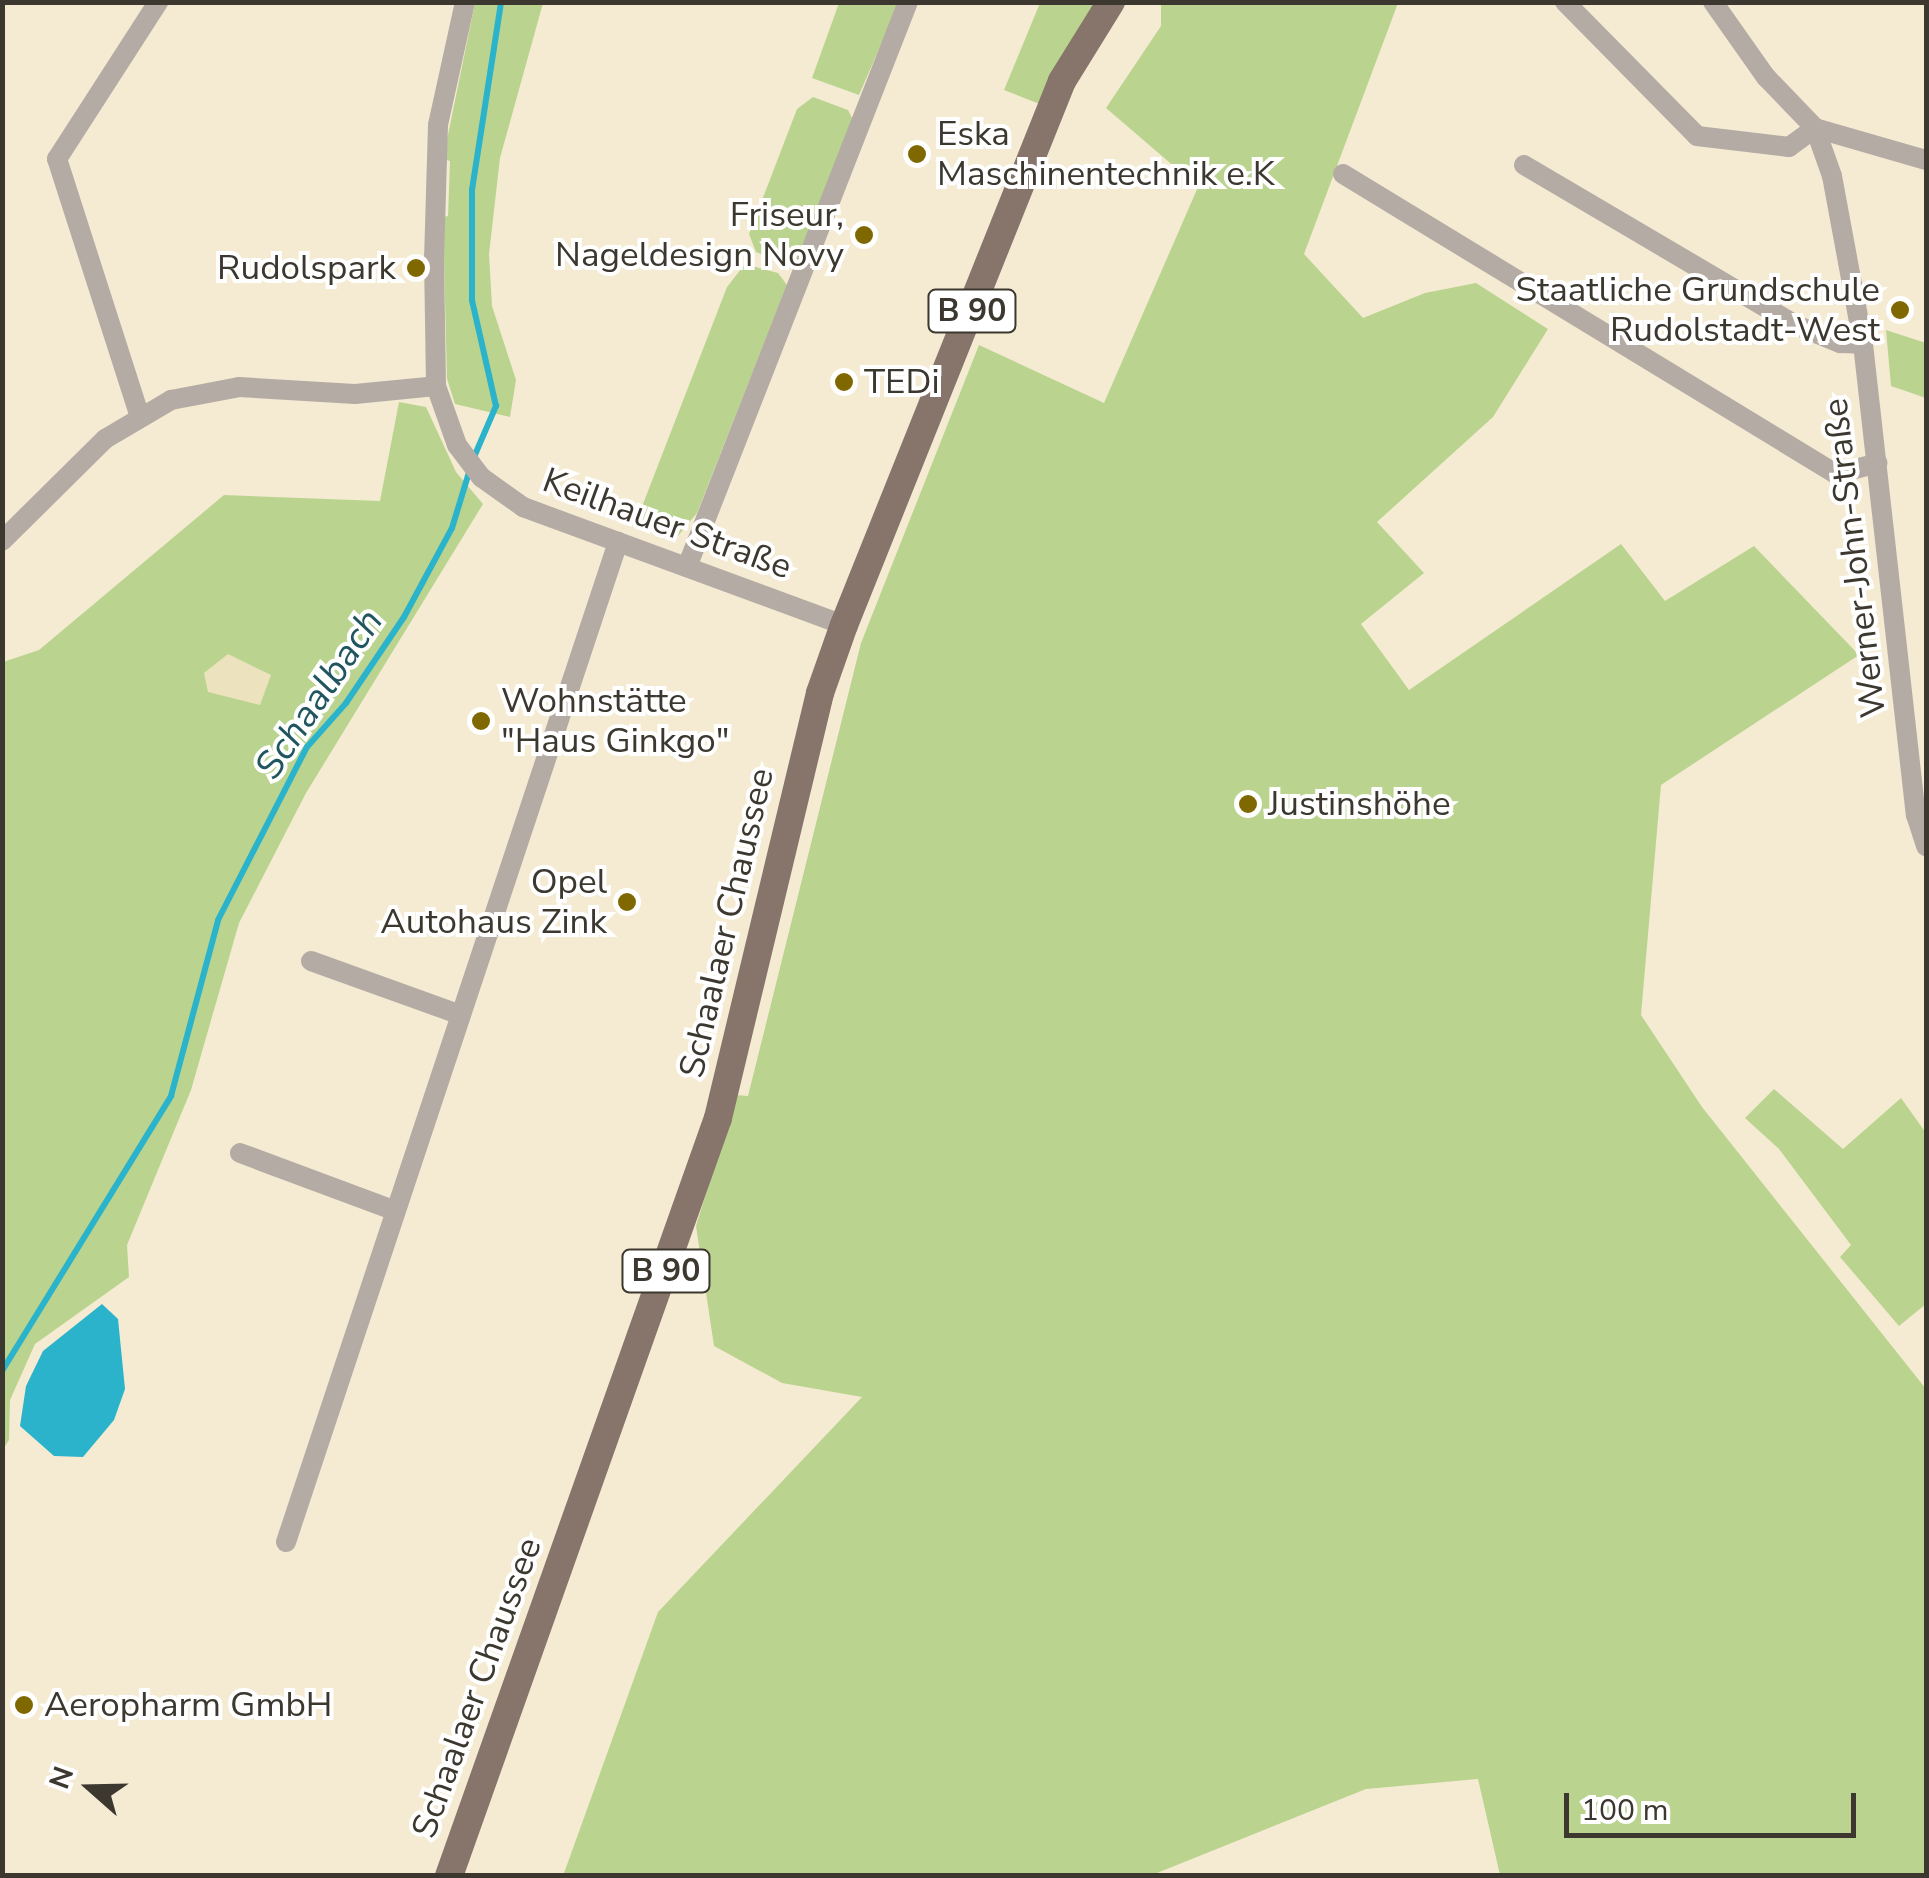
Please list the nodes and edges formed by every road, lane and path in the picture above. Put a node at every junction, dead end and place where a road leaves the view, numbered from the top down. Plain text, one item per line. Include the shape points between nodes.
1 (158, 2) edge
2 (465, 2) edge
3 (908, 2) edge
4 (1110, 2) edge
5 (1565, 2) edge
6 (1714, 2) edge
7 (1815, 128) junction
8 (1926, 160) edge
9 (1524, 165) dead end
10 (1343, 174) dead end
11 (1864, 344) junction
12 (436, 386) junction
13 (139, 414) junction
14 (1878, 463) junction
15 (2, 540) edge
16 (618, 542) junction
17 (687, 567) junction
18 (844, 624) junction
19 (1926, 846) edge
20 (311, 961) dead end
21 (458, 1014) junction
22 (240, 1153) dead end
23 (394, 1210) junction
24 (286, 1542) dead end
25 (449, 1876) edge

1 - 13 street via 62,147 58,166
2 - 12 street, Keilhauer Straße via 438,125
3 - 17 street
4 - 18 main road, Schaalaer Chaussee / B 90 via 1062,81
5 - 7 street via 1697,136 1788,147
6 - 7 street, Werner-John-Straße via 1766,77
7 - 8 street
7 - 11 street, Werner-John-Straße via 1832,176
9 - 11 street via 1796,324 1840,343
10 - 14 street via 1836,474
11 - 14 street, Werner-John-Straße
12 - 13 street via 355,394 239,387
12 - 16 street, Keilhauer Straße via 458,445 481,477 523,507
13 - 15 street
14 - 19 street, Werner-John-Straße via 1916,816
16 - 17 street, Keilhauer Straße
16 - 21 street
17 - 18 street, Keilhauer Straße
18 - 25 main road, Schaalaer Chaussee / B 90 via 820,693 718,1118
20 - 21 street
21 - 23 street
22 - 23 street
23 - 24 street

